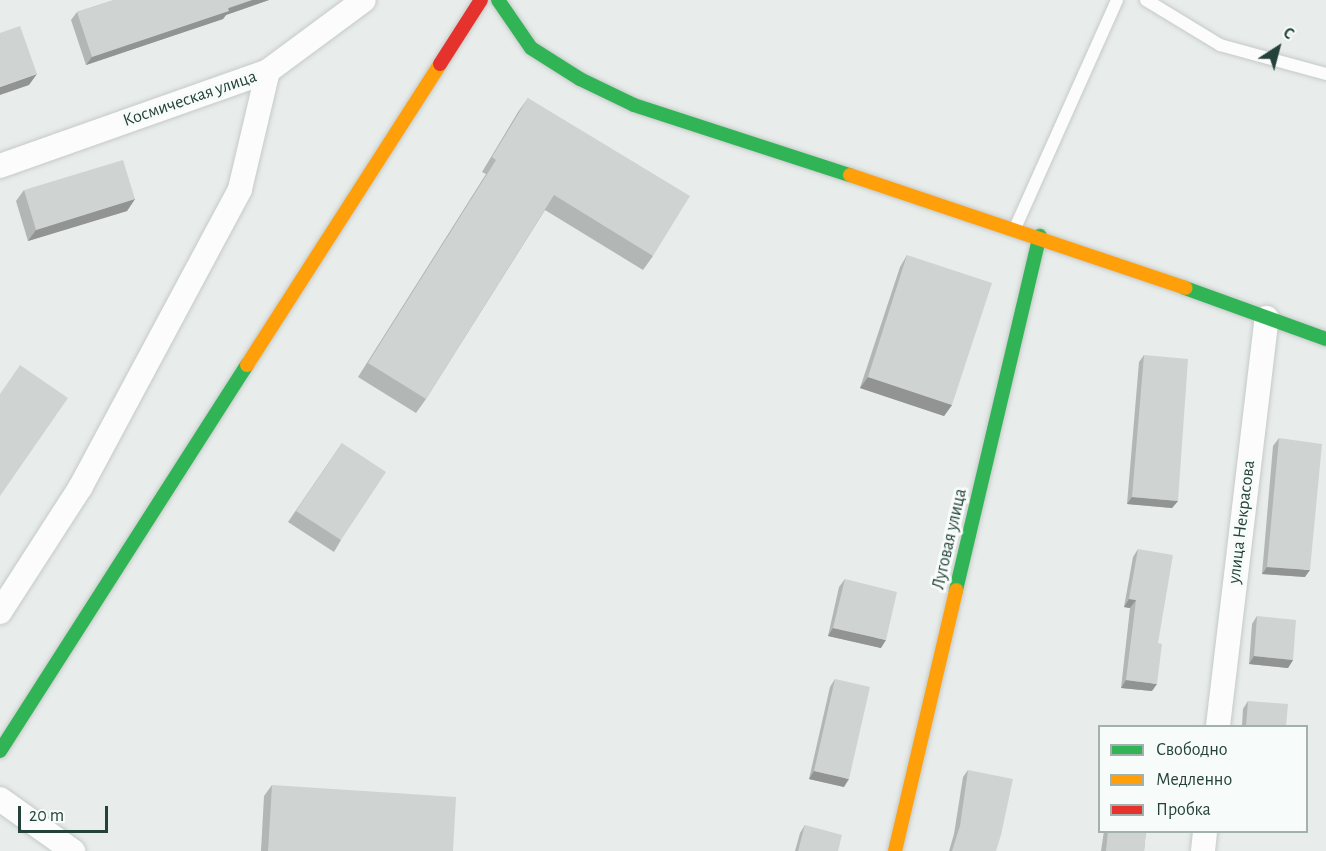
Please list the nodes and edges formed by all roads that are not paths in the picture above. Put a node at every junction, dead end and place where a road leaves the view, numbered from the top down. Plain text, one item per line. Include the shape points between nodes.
1 (364, 0) edge
2 (481, 0) edge
3 (498, 0) edge
4 (1118, 0) edge
5 (1146, 0) edge
6 (268, 71) junction
7 (1326, 74) edge
8 (0, 166) edge
9 (1016, 227) junction
10 (1040, 236) junction
11 (1267, 318) junction
12 (1326, 339) edge
13 (0, 612) edge
14 (1218, 725) edge
15 (0, 751) edge
16 (0, 799) edge
17 (1205, 833) edge
18 (73, 851) edge
19 (895, 851) edge
20 (1203, 851) edge

1 - 6 street, Космическая улица
2 - 15 street
3 - 9 street via 531,48 579,79 634,105
4 - 9 lane
5 - 7 lane via 1220,45
6 - 8 street, Космическая улица
6 - 13 street via 240,189 80,488
9 - 10 street
10 - 11 street
10 - 19 street, Луговая улица
11 - 12 street
11 - 14 street, улица Некрасова
16 - 18 street
17 - 20 street

